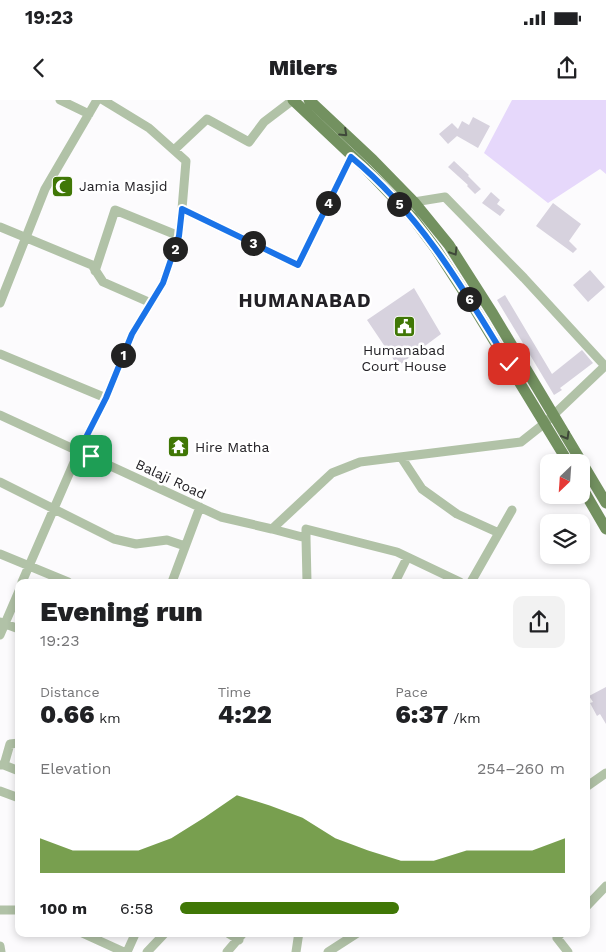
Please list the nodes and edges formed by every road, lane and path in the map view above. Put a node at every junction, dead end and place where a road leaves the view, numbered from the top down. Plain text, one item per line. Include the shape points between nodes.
1 (60, 100) edge
2 (97, 100) edge
3 (102, 100) edge
4 (293, 100) edge
5 (309, 100) edge
6 (89, 114) junction
7 (174, 150) junction
8 (351, 157) junction
9 (414, 202) junction
10 (182, 209) junction
11 (0, 227) edge
12 (179, 236) junction
13 (26, 239) junction
14 (95, 271) junction
15 (0, 302) edge
16 (151, 302) junction
17 (0, 354) edge
18 (606, 366) edge
19 (106, 398) junction
20 (0, 415) edge
21 (554, 415) junction
22 (545, 423) junction
23 (79, 451) junction
24 (563, 454) edge
25 (401, 457) junction
26 (0, 482) edge
27 (590, 501) edge
28 (606, 503) edge
29 (200, 507) junction
30 (55, 508) junction
31 (512, 510) dead end
32 (606, 529) edge
33 (272, 530) junction
34 (499, 534) junction
35 (306, 538) junction
36 (185, 546) junction
37 (0, 554) edge
38 (407, 558) junction
39 (29, 567) junction
40 (23, 579) edge
41 (60, 579) edge
42 (173, 579) edge
43 (309, 579) edge
44 (396, 579) edge
45 (453, 579) edge
46 (473, 579) edge
47 (15, 599) edge
48 (2, 623) edge
49 (15, 628) edge
50 (0, 634) edge
51 (15, 743) edge
52 (2, 765) edge
53 (15, 770) edge
54 (606, 774) edge
55 (590, 784) edge
56 (0, 791) edge
57 (15, 797) edge
58 (606, 886) edge
59 (590, 903) edge
60 (0, 910) edge
61 (15, 910) edge
62 (91, 937) edge
63 (133, 937) edge
64 (161, 937) edge
65 (241, 937) edge
66 (298, 937) edge
67 (351, 937) edge
68 (558, 937) edge
69 (0, 946) edge
70 (1, 952) edge
71 (125, 952) edge
72 (147, 952) edge
73 (227, 952) edge
74 (296, 952) edge
75 (328, 952) edge
76 (568, 952) edge

1 - 6 street
2 - 6 street
3 - 7 street via 149,128
4 - 7 street via 264,122 249,142 207,119
4 - 8 main road
5 -> 9 main road
6 - 13 street via 45,189
7 - 10 street via 186,161
8 - 10 street via 298,265
8 - 22 main road via 412,218 436,249
9 - 18 street via 445,197
9 -> 21 main road via 449,245
10 - 12 street
11 - 13 street
12 - 14 street via 115,210
12 - 16 street via 163,283
13 - 14 street via 92,265
13 - 15 street
14 - 16 street via 103,282
16 - 19 street via 132,334
17 - 19 street
18 - 21 street
19 - 23 street
20 - 23 street, Balaji Road
21 - 22 street
21 -> 28 main road
22 - 24 main road
22 - 25 street via 521,442
23 - 29 street, Balaji Road
23 - 30 street
25 - 33 street via 360,462 332,473
25 - 34 street via 422,489 457,514
26 - 30 street
27 - 32 main road
29 - 33 street, Balaji Road via 221,517
29 - 36 street
30 - 36 street via 114,539 136,544 167,540
30 - 39 street
31 - 34 street
33 - 35 street, Balaji Road
34 - 46 street
35 - 38 street via 306,528 396,552
35 - 43 street
36 - 42 street
37 - 39 street
38 - 44 street
38 - 45 street
39 - 40 street
39 - 41 street
47 - 48 street
48 - 49 street
48 - 50 street
51 - 52 street via 10,744
52 - 53 street
54 - 55 street
56 - 57 street
58 - 59 street
60 - 61 street
62 - 71 street
63 - 71 street
64 - 72 street
65 - 73 street
66 - 74 street
67 - 75 street
68 - 76 street
69 - 70 street

